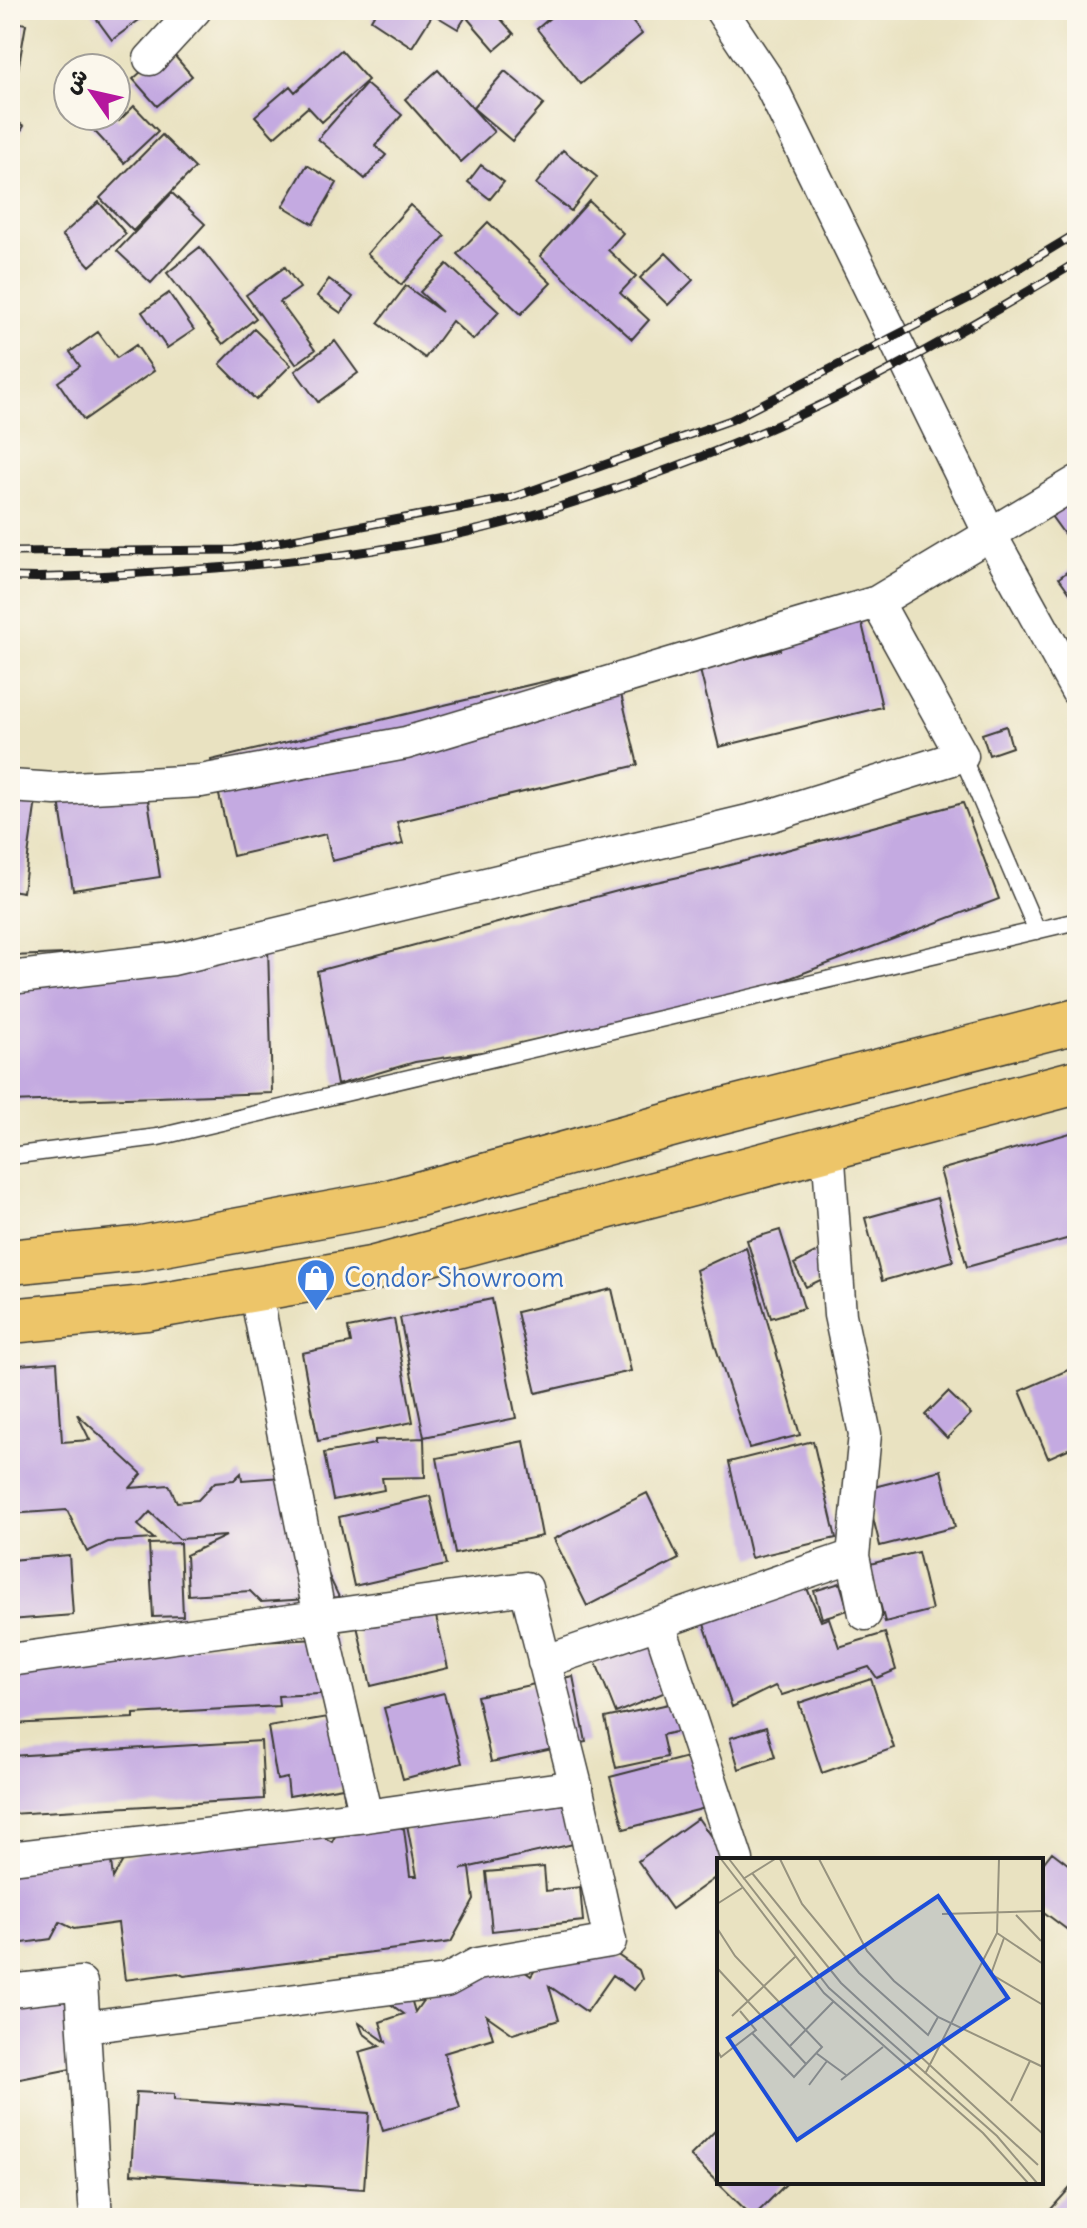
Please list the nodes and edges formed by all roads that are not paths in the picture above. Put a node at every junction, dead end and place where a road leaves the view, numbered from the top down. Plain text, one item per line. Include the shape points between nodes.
1 (195, 10) edge
2 (721, 10) edge
3 (150, 59) dead end
4 (1077, 482) edge
5 (990, 534) junction
6 (877, 602) junction
7 (1077, 691) edge
8 (962, 756) junction
9 (10, 786) edge
10 (1077, 921) edge
11 (1037, 931) junction
12 (10, 978) edge
13 (1077, 1021) edge
14 (1077, 1082) edge
15 (828, 1147) junction
16 (10, 1156) edge
17 (10, 1262) edge
18 (255, 1289) junction
19 (10, 1321) edge
20 (853, 1556) junction
21 (865, 1614) dead end
22 (320, 1617) junction
23 (659, 1624) junction
24 (10, 1660) edge
25 (544, 1662) junction
26 (576, 1786) junction
27 (366, 1816) junction
28 (10, 1858) edge
29 (736, 1858) edge
30 (10, 1991) edge
31 (85, 2027) junction
32 (96, 2218) edge

1 - 3 street
2 - 5 street via 769,82
4 - 5 street
5 - 6 street
5 - 7 street
6 - 8 street
6 - 9 street via 406,743 201,781 55,789
8 - 11 lane
8 - 12 street via 769,816 173,959
10 - 11 lane
11 - 16 lane via 158,1137
13 - 17 highway via 382,1204 136,1249
14 - 15 highway
15 - 18 highway via 371,1269
15 - 20 street via 840,1315 865,1434
18 - 19 highway via 146,1308
18 - 22 street
20 - 21 street
20 - 23 street
22 - 24 street
22 - 25 street via 526,1588
22 - 27 street
23 - 25 street
23 - 29 street
25 - 26 street
26 - 27 street
26 - 31 street via 610,1941 477,1964 446,1981
27 - 28 street
30 - 31 street via 81,1983
31 - 32 street

